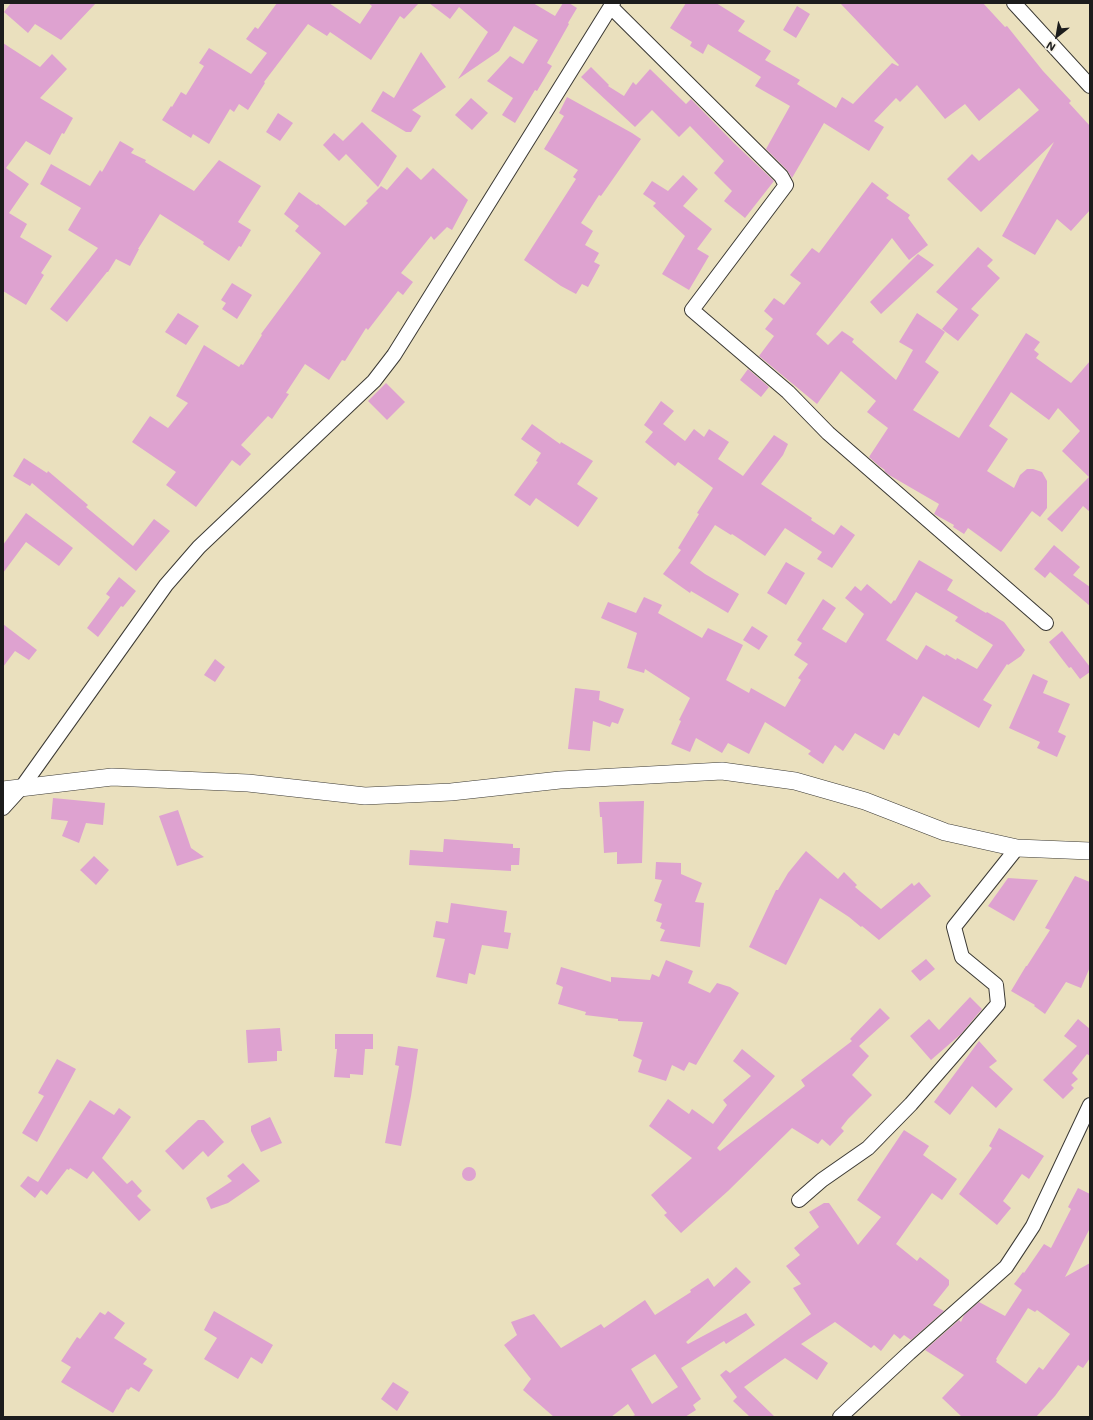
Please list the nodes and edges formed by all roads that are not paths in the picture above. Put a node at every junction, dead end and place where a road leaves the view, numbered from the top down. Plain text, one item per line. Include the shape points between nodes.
1 (1014, 3) edge
2 (612, 5) edge
3 (1090, 86) edge
4 (1046, 623) dead end
5 (22, 787) junction
6 (3, 790) edge
7 (3, 808) edge
8 (1017, 848) junction
9 (1090, 851) edge
10 (1090, 1105) edge
11 (799, 1200) dead end
12 (840, 1417) edge

1 - 3 street
2 - 4 street via 781,176 786,185 692,310 788,392 828,433
2 - 5 street via 394,355 374,381 198,547 166,585
5 - 6 street
5 - 7 street
5 - 8 street via 112,777 248,783 365,796 451,792 560,780 722,771 795,781 865,800 945,832
8 - 9 street
8 - 11 street via 954,927 962,957 996,985 998,1004 868,1148 822,1180
10 - 12 street via 1033,1226 1006,1267

